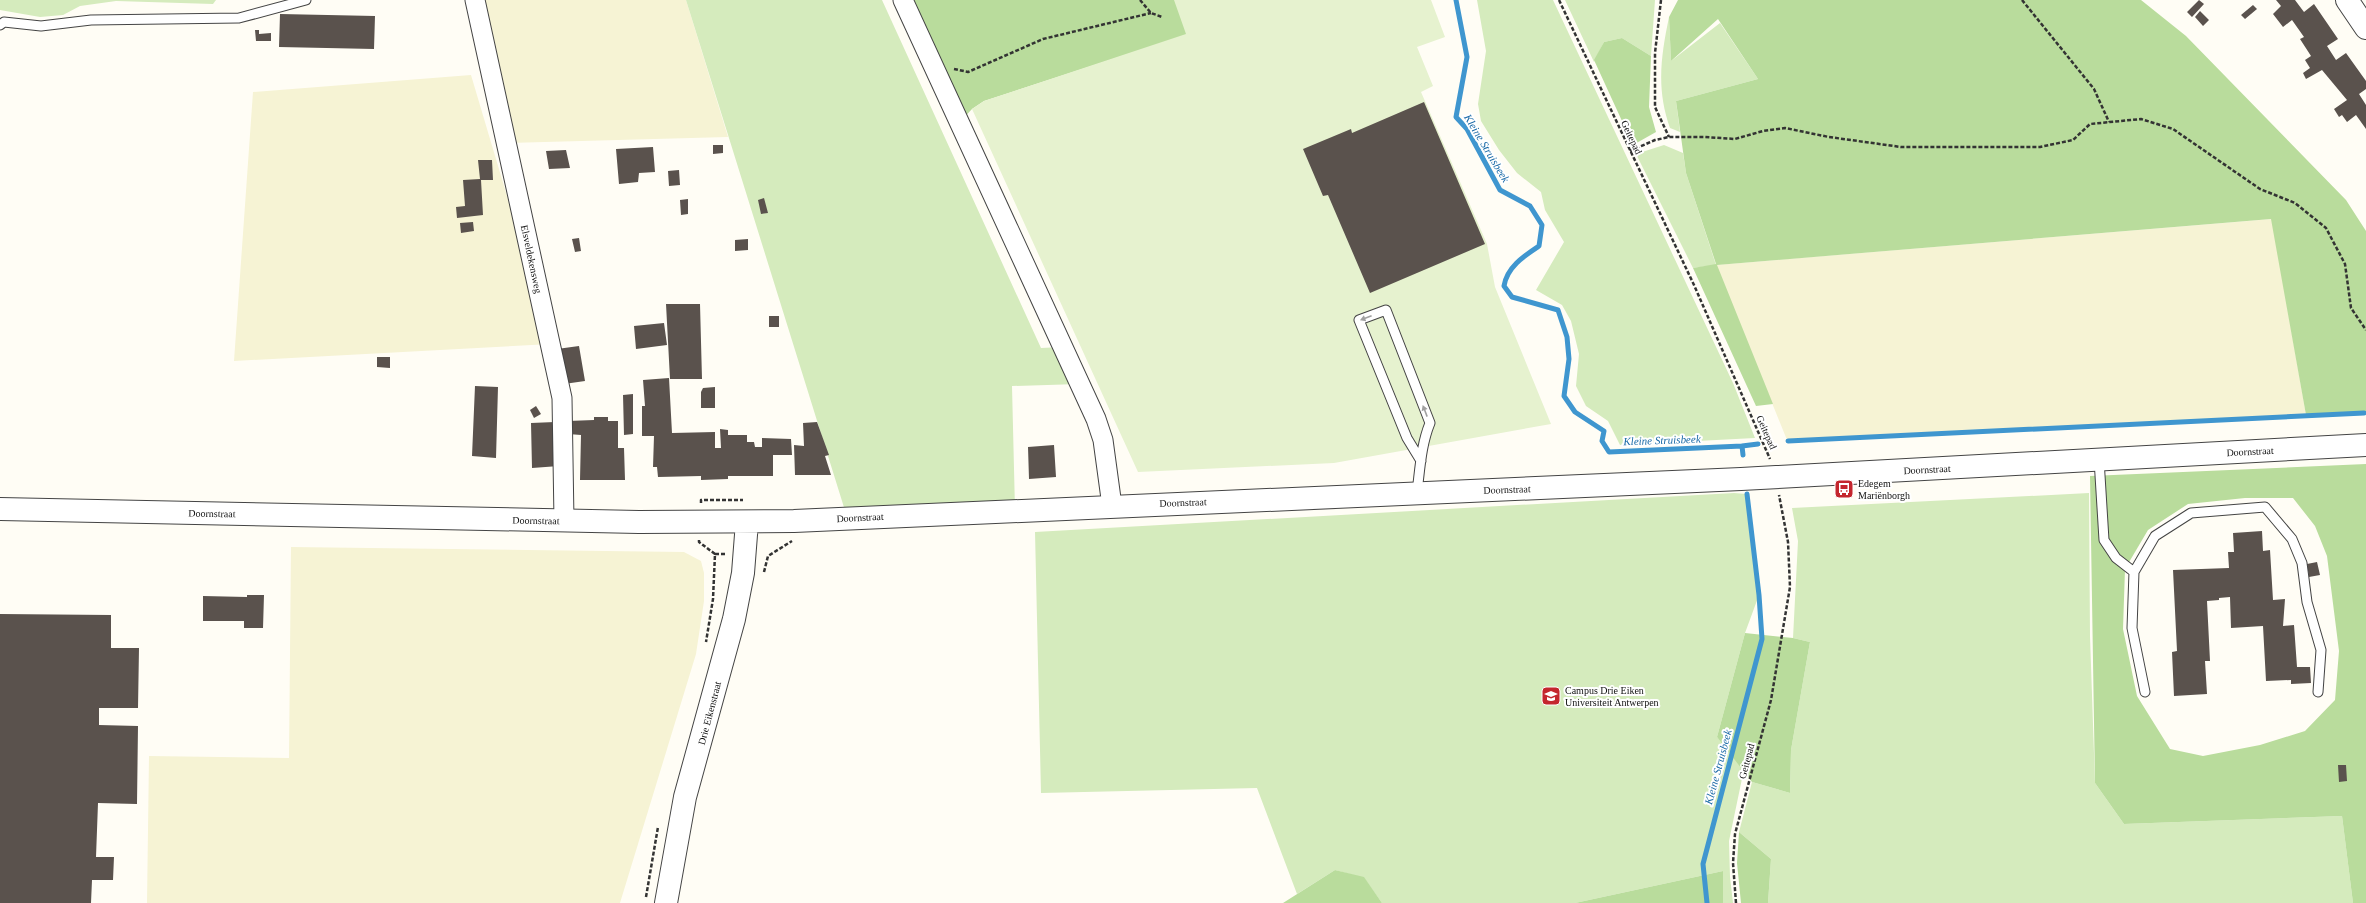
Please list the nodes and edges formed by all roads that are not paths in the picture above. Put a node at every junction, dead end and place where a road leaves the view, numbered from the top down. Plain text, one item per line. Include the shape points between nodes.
1 (306, 0) edge
2 (475, 0) edge
3 (903, 0) edge
4 (2347, 0) edge
5 (0, 25) edge
6 (2366, 28) edge
7 (2366, 445) edge
8 (2099, 460) junction
9 (1421, 461) junction
10 (1417, 492) junction
11 (1112, 506) junction
12 (0, 509) edge
13 (564, 520) junction
14 (747, 522) junction
15 (2134, 572) junction
16 (2145, 692) dead end
17 (2318, 692) dead end
18 (666, 903) edge

1 - 5 lane via 239,18 91,20 41,26 4,22
2 - 13 street, Elsveldekensweg via 562,398
3 - 11 street via 1096,419 1103,440
4 - 6 street
7 - 8 street, Doornstraat
8 - 10 street, Doornstraat via 1741,479
8 - 15 lane via 2104,540 2116,558
9 -> 9 lane via 1424,439 1430,423 1386,310 1359,320 1407,438
9 - 10 lane
10 - 11 street, Doornstraat
11 - 14 street, Doornstraat
12 - 13 street, Doornstraat
13 - 14 street, Doornstraat
14 - 18 street, Drie Eikenstraat via 743,573 734,618 685,797
15 - 16 lane via 2132,628
15 - 17 lane via 2154,536 2191,513 2265,507 2292,540 2302,563 2307,602 2321,650

